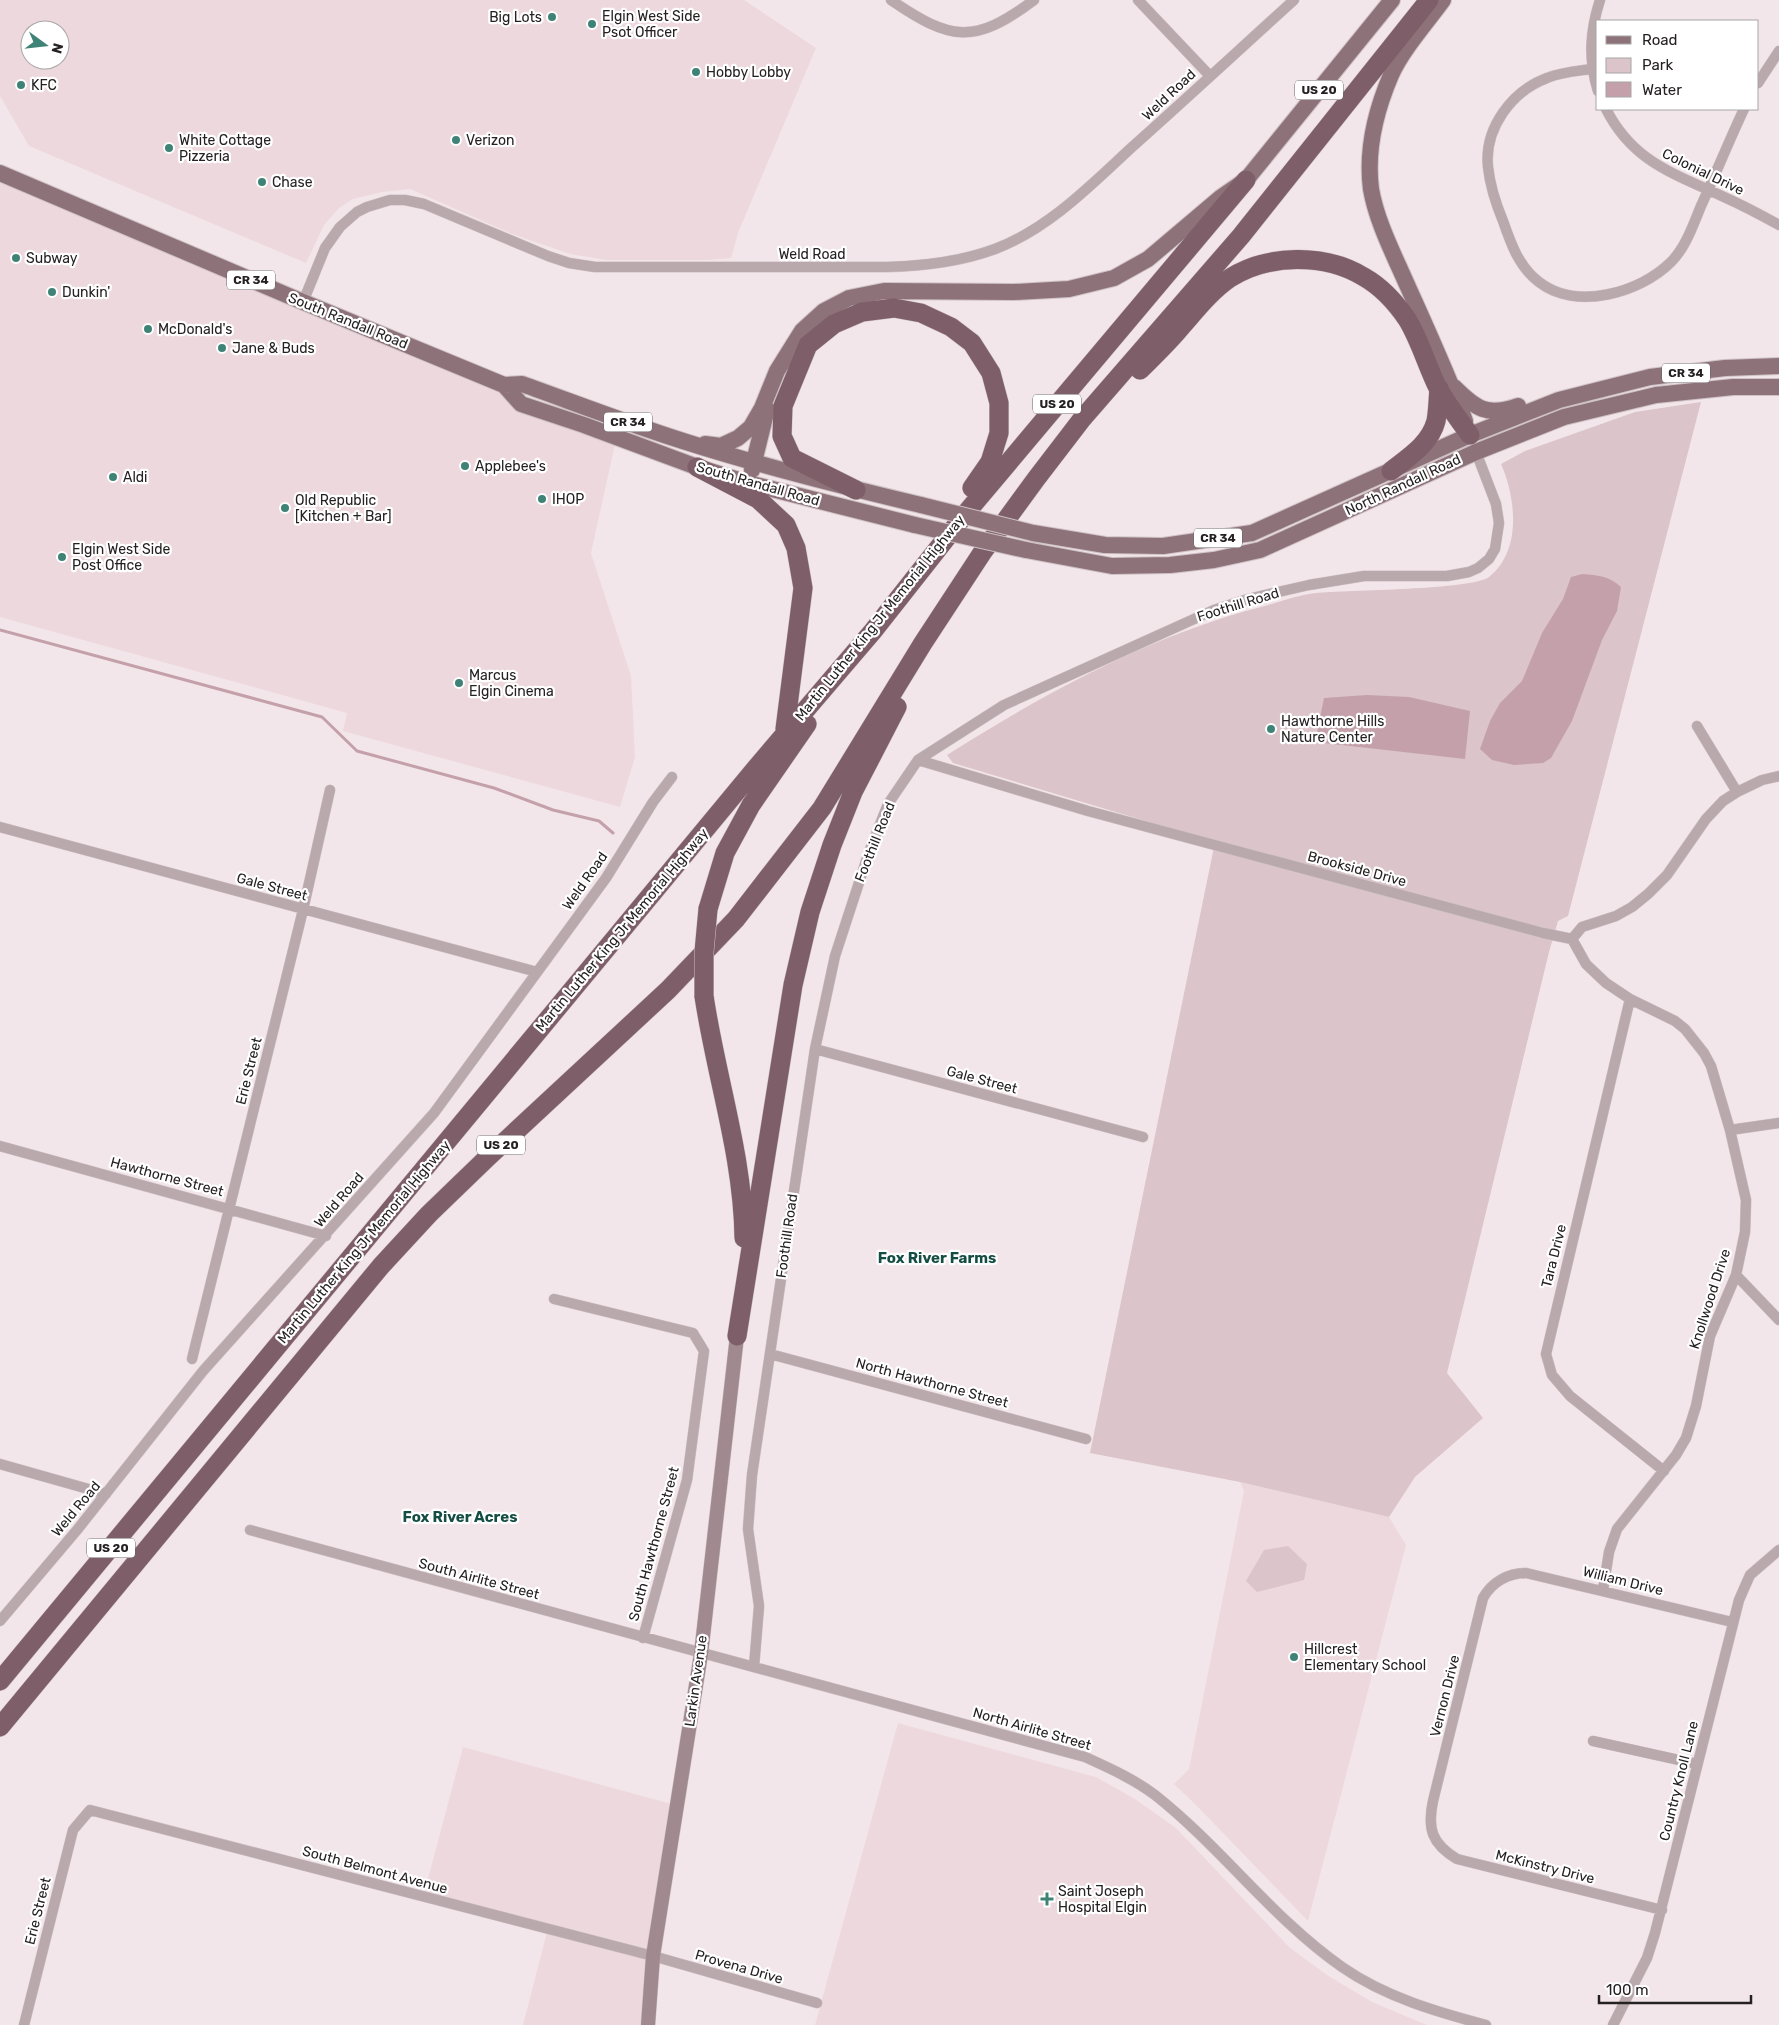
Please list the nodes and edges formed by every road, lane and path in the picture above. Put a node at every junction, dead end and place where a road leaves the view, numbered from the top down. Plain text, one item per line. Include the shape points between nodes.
1 (891, 0) edge
2 (1034, 0) edge
3 (1138, 0) edge
4 (1294, 0) edge
5 (1392, 0) edge
6 (1429, 0) edge
7 (1443, 0) edge
8 (1600, 0) edge
9 (1779, 51) edge
10 (1592, 69) junction
11 (1210, 76) junction
12 (1759, 81) edge
13 (1596, 84) edge
14 (1607, 110) edge
15 (1744, 110) edge
16 (0, 173) edge
17 (1246, 180) junction
18 (1708, 190) junction
19 (1779, 225) edge
20 (303, 302) junction
21 (1779, 366) edge
22 (777, 371) junction
23 (504, 385) junction
24 (1445, 386) junction
25 (1779, 387) edge
26 (1595, 391) junction
27 (1082, 419) junction
28 (680, 440) junction
29 (1473, 443) junction
30 (754, 462) junction
31 (697, 467) junction
32 (1391, 471) junction
33 (748, 482) junction
34 (856, 490) junction
35 (1033, 533) joint
36 (1026, 550) joint
37 (982, 553) junction
38 (873, 631) junction
39 (1697, 726) dead end
40 (786, 729) junction
41 (918, 760) junction
42 (756, 768) junction
43 (1779, 776) edge
44 (672, 778) dead end
45 (330, 790) dead end
46 (1737, 792) junction
47 (0, 828) edge
48 (303, 910) junction
49 (1572, 939) junction
50 (537, 972) junction
51 (1630, 999) junction
52 (815, 1049) junction
53 (1779, 1123) edge
54 (1730, 1130) junction
55 (1142, 1137) dead end
56 (0, 1146) edge
57 (229, 1208) junction
58 (326, 1236) junction
59 (1736, 1274) junction
60 (554, 1299) dead end
61 (1779, 1320) edge
62 (737, 1336) junction
63 (770, 1354) junction
64 (192, 1359) dead end
65 (1086, 1439) dead end
66 (0, 1464) edge
67 (1664, 1471) junction
68 (106, 1494) junction
69 (250, 1530) dead end
70 (1779, 1550) edge
71 (1507, 1577) joint
72 (1603, 1590) junction
73 (0, 1621) edge
74 (1732, 1622) junction
75 (644, 1638) junction
76 (701, 1654) junction
77 (754, 1667) junction
78 (0, 1681) edge
79 (0, 1727) edge
80 (1594, 1741) dead end
81 (1697, 1764) junction
82 (90, 1810) joint
83 (1432, 1834) joint
84 (1662, 1910) junction
85 (653, 1956) junction
86 (817, 2003) dead end
87 (1466, 2023) edge
88 (24, 2025) edge
89 (648, 2025) edge
90 (1486, 2025) edge
91 (1613, 2025) edge

1 - 2 street via 934,27 967,32 998,24
3 - 11 street
4 - 11 street, Weld Road
5 - 17 main road, US 20
6 - 27 highway, US 20 via 1241,236
7 - 24 main road via 1392,73 1376,116 1370,155 1372,190 1384,233
8 - 10 street via 1592,38
9 - 12 street
10 - 13 street
10 - 18 street via 1547,78 1522,92 1501,116 1490,141 1488,165 1492,192 1517,258 1532,278 1562,294 1578,296 1606,294 1644,283 1664,269 1680,251
11 - 20 street, Weld Road via 1058,212 1009,243 956,261 910,266 820,268 581,265 548,256 424,204 398,200 367,207 340,227 325,248
14 - 18 street, Colonial Drive via 1621,134 1645,158
15 - 18 street
16 - 20 main road, South Randall Road / CR 34
17 - 22 main road via 1148,259 1114,278 1069,289 884,292 849,298 824,311 802,331
17 - 38 highway, Martin Luther King Jr Memorial Highway / US 20 via 966,513
18 - 19 street, Colonial Drive
20 - 23 main road, South Randall Road / CR 34
21 - 26 main road, North Randall Road / CR 34 via 1725,368 1650,377
22 - 28 main road via 751,427 738,438 721,446
22 - 30 main road
23 - 28 main road, South Randall Road / CR 34 via 522,384
23 - 31 main road, South Randall Road / CR 34 via 521,404
24 - 26 main road via 1481,409 1494,412 1566,390
24 - 27 highway via 1408,320 1386,294 1364,276 1315,260 1286,260 1259,265 1231,278 1209,295 1114,397
24 - 29 highway
24 - 32 highway via 1429,436 1418,450
25 - 29 main road, North Randall Road / CR 34 via 1733,387 1656,395
26 - 29 main road, North Randall Road / CR 34 via 1559,400
27 - 37 highway, Martin Luther King Jr Memorial Highway / US 20
28 - 30 main road, South Randall Road / CR 34
29 - 32 main road, North Randall Road / CR 34
29 - 36 main road, North Randall Road / CR 34 via 1260,550 1170,565 1112,566
29 - 41 street, Foothill Road via 1496,504 1499,523 1495,549 1478,568 1447,576 1364,576 1309,585 1214,610 1004,705
30 - 33 main road
30 - 34 main road, South Randall Road / CR 34
31 - 33 main road, South Randall Road / CR 34
31 - 40 highway via 758,498 786,525 796,548 803,588
32 - 35 main road, North Randall Road / CR 34 via 1252,533 1163,546 1105,544
33 - 36 main road, South Randall Road / CR 34, bridge
34 - 35 main road, South Randall Road / CR 34, bridge
34 - 40 highway via 792,458 782,436 783,406 808,345 834,324 862,312 894,308 921,313 951,327 972,343 991,373 1000,403 997,445 980,479 882,601
37 - 62 highway via 853,792 810,912 792,985
37 - 79 highway, Martin Luther King Jr Memorial Highway / US 20 via 822,808 736,919 668,990 486,1158 381,1266
38 - 42 highway, Martin Luther King Jr Memorial Highway / US 20
38 - 62 highway, bridge via 751,805 725,853 708,909 704,996 739,1167 743,1207 744,1254
39 - 46 street
40 - 42 highway
41 - 49 street, Brookside Drive via 1229,850
41 - 52 street, Foothill Road via 888,804 866,860 835,956
42 - 78 highway, Martin Luther King Jr Memorial Highway / US 20
43 - 46 street
44 - 50 street, Weld Road via 653,802 606,878
45 - 48 street, Erie Street
46 - 49 street via 1706,819 1667,875 1648,894 1616,916 1582,927
47 - 48 street, Gale Street
48 - 50 street, Gale Street
48 - 57 street, Erie Street
49 - 51 street, Knollwood Drive via 1586,964
50 - 58 street, Weld Road via 434,1113
51 - 54 street, Knollwood Drive via 1686,1029 1711,1066
51 - 67 street, Tara Drive via 1546,1354 1552,1375 1570,1396
52 - 55 street, Gale Street
52 - 63 street, Foothill Road
53 - 54 street
54 - 59 street, Knollwood Drive via 1746,1200 1745,1232
56 - 57 street, Hawthorne Street
57 - 58 street, Hawthorne Street
57 - 64 street, Erie Street
58 - 68 street, Weld Road via 203,1371
59 - 61 street
59 - 67 street, Knollwood Drive via 1710,1336 1686,1438
60 - 75 street, South Hawthorne Street via 692,1333 704,1351 687,1480
62 - 76 main road, Larkin Avenue
63 - 65 street, North Hawthorne Street
63 - 77 street, Foothill Road via 752,1476 748,1529 759,1606
66 - 68 street
67 - 72 street, Knollwood Drive via 1617,1529 1607,1560
68 - 73 street, Weld Road
69 - 75 street, South Airlite Street
70 - 74 street, Country Knoll Lane via 1750,1575
71 - 72 street, William Drive via 1526,1573
71 - 83 street, Vernon Drive via 1491,1587 1484,1598 1433,1802
72 - 74 street, William Drive
74 - 81 street, Country Knoll Lane
75 - 76 street, South Airlite Street
76 - 77 street, North Airlite Street
76 - 85 main road, Larkin Avenue
77 - 87 street, North Airlite Street via 1076,1754 1118,1773 1154,1794 1198,1832 1282,1918 1343,1968 1379,1988
80 - 81 street
81 - 84 street, Country Knoll Lane
82 - 85 street, South Belmont Avenue
82 - 88 street, Erie Street via 73,1830
83 - 84 street, McKinstry Drive via 1440,1848 1469,1863
84 - 91 street, Country Knoll Lane via 1647,1958
85 - 86 street, Provena Drive
85 - 89 main road, Larkin Avenue
87 - 90 street, North Airlite Street

